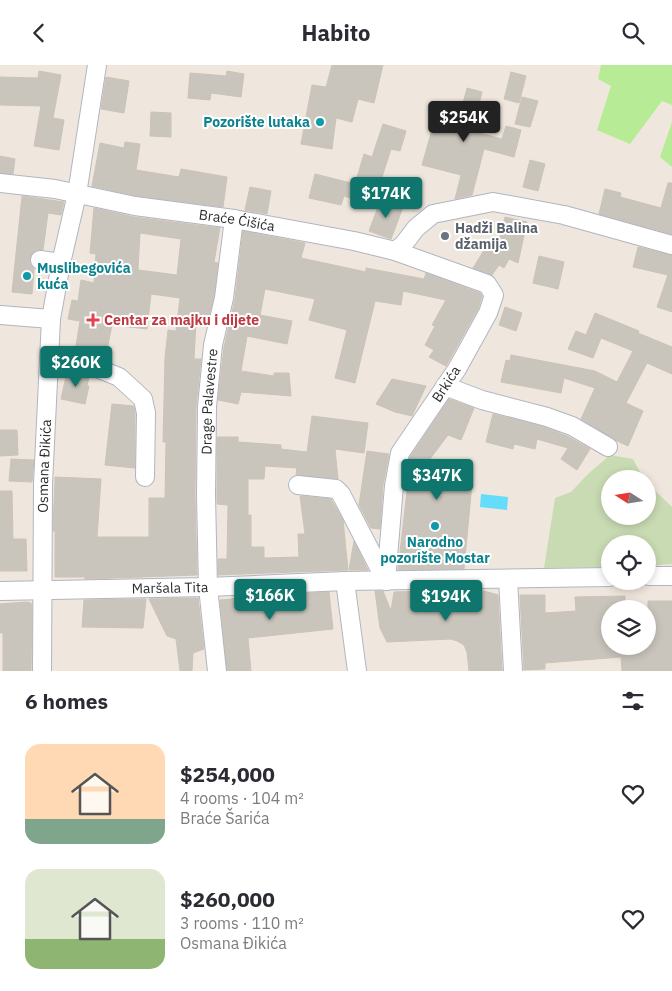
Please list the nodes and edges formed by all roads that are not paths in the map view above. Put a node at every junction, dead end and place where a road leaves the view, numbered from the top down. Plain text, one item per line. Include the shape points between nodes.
1 (97, 65) edge
2 (0, 183) edge
3 (76, 194) junction
4 (234, 219) junction
5 (672, 245) edge
6 (395, 251) junction
7 (40, 260) dead end
8 (61, 263) junction
9 (0, 315) edge
10 (51, 319) junction
11 (49, 358) junction
12 (444, 387) junction
13 (608, 447) dead end
14 (146, 477) dead end
15 (298, 485) dead end
16 (656, 576) edge
17 (672, 576) edge
18 (601, 577) edge
19 (508, 579) junction
20 (345, 581) junction
21 (386, 581) junction
22 (208, 587) junction
23 (0, 591) edge
24 (42, 591) junction
25 (42, 671) edge
26 (217, 671) edge
27 (357, 671) edge
28 (514, 671) edge

1 - 3 street, Osmana Đikića
2 - 3 street, Braće Ćišića
3 - 4 street, Braće Ćišića via 135,206
3 - 8 street, Osmana Đikića
4 - 6 street, Braće Ćišića
4 - 22 street, Drage Palavestre via 224,298 213,345 207,407
5 - 6 street via 564,215 493,202 433,214
6 - 12 street, Brkića via 487,284 494,295 488,313
7 - 8 street
8 - 10 street, Osmana Đikića
9 - 10 street
10 - 11 street, Osmana Đikića
11 - 14 street via 94,367 119,377 143,399
11 - 24 street, Osmana Đikića
12 - 13 street via 572,426
12 - 21 street, Brkića via 400,453
15 - 21 street via 336,489 341,494
16 - 17 street
18 - 19 street, Maršala Tita
19 - 21 street, Maršala Tita
19 - 28 street
20 - 21 street, Maršala Tita
20 - 22 street, Maršala Tita
20 - 27 street
22 - 24 street, Maršala Tita
22 - 26 street, Drage Palavestre
23 - 24 street, Maršala Tita
24 - 25 street, Osmana Đikića

